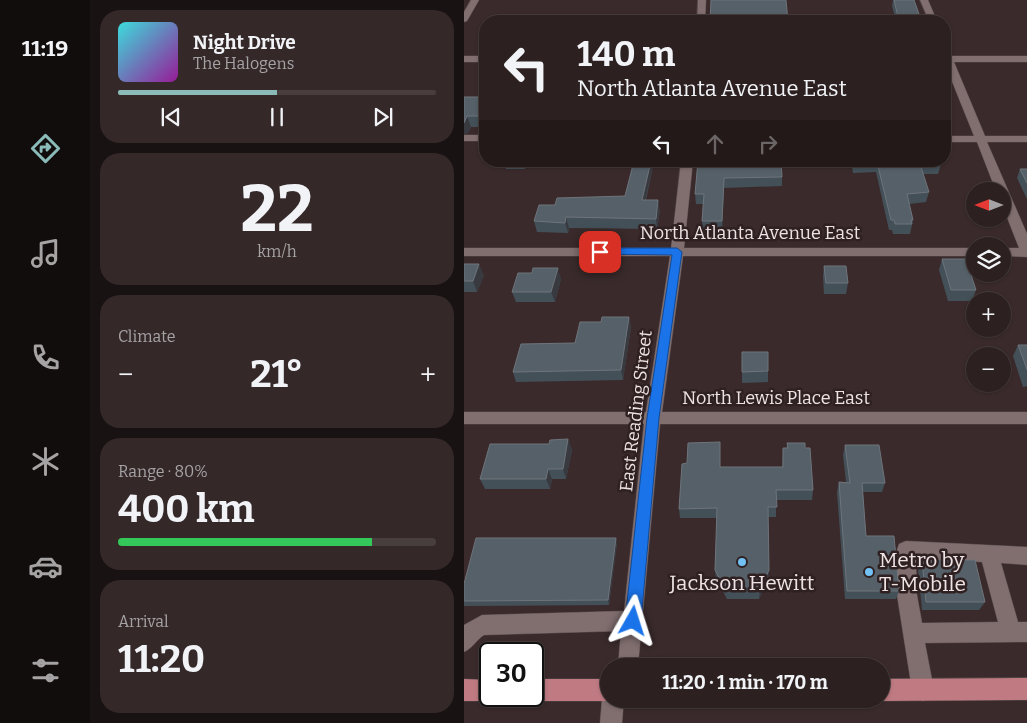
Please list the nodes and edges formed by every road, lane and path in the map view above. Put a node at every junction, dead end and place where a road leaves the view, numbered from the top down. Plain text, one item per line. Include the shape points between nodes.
1 (475, 0) edge
2 (702, 0) edge
3 (924, 0) edge
4 (701, 15) edge
5 (930, 15) edge
6 (464, 19) edge
7 (951, 56) edge
8 (464, 59) edge
9 (479, 59) edge
10 (1027, 59) edge
11 (951, 68) edge
12 (464, 138) edge
13 (479, 138) edge
14 (951, 139) edge
15 (981, 139) junction
16 (1027, 139) edge
17 (686, 167) edge
18 (998, 182) edge
19 (1012, 216) edge
20 (464, 252) edge
21 (677, 252) junction
22 (966, 252) edge
23 (1011, 252) edge
24 (1027, 253) edge
25 (464, 418) edge
26 (653, 418) junction
27 (1027, 418) edge
28 (989, 554) junction
29 (1027, 556) edge
30 (633, 621) junction
31 (1019, 632) edge
32 (914, 633) junction
33 (464, 642) edge
34 (629, 658) edge
35 (1027, 689) edge
36 (464, 690) edge
37 (479, 690) edge
38 (544, 690) edge
39 (600, 690) edge
40 (890, 690) edge
41 (923, 690) junction
42 (612, 708) edge
43 (611, 723) edge

1 - 6 street
2 - 4 street
3 - 5 street
7 - 10 street
8 - 9 street
11 - 15 street
12 - 13 street
14 - 15 street
15 - 16 street
15 - 18 street
17 - 21 street, East Reading Street
19 - 24 street
20 - 21 street, North Atlanta Avenue East
21 - 22 street, North Atlanta Avenue East
21 - 26 street, East Reading Street
23 - 24 street
25 - 26 street, North Lewis Place East
26 - 27 street, North Lewis Place East
26 - 30 street, East Reading Street
28 - 29 street
28 - 31 street
28 - 32 street via 906,550 907,595
30 - 33 street via 482,625 472,630
30 - 34 street, East Reading Street
31 - 32 street
32 - 41 street
35 - 41 main road
36 - 37 main road
38 - 39 main road
40 - 41 main road
42 - 43 street

